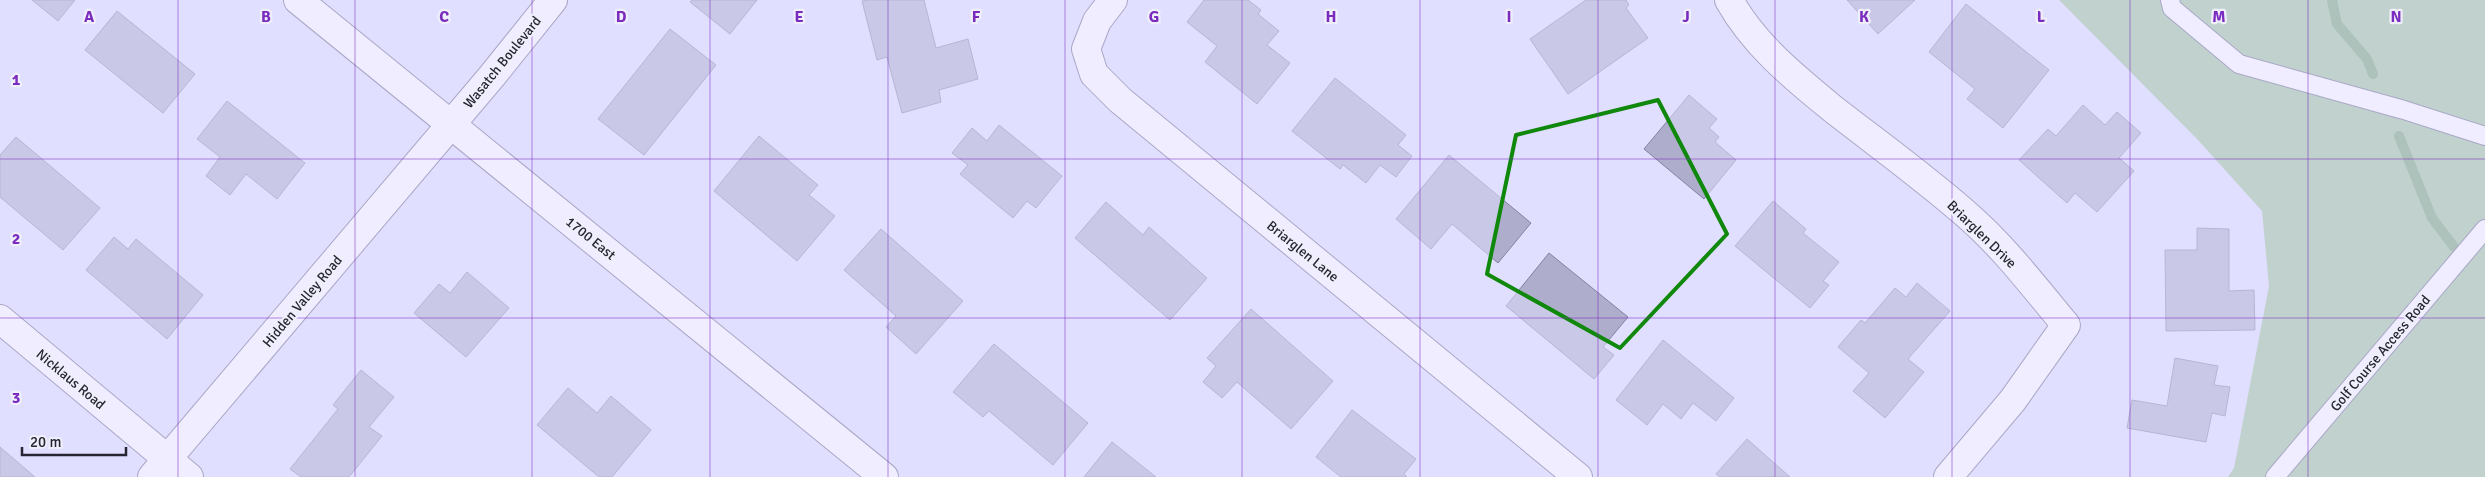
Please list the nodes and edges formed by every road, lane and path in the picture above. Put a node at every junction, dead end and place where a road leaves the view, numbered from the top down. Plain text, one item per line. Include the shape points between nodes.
1 (298, 0) edge
2 (552, 0) edge
3 (1113, 0) edge
4 (1729, 0) edge
5 (2170, 0) edge
6 (451, 124) junction
7 (2485, 136) edge
8 (2485, 229) edge
9 (0, 320) edge
10 (160, 468) edge
11 (189, 477) edge
12 (884, 477) edge
13 (1578, 477) edge
14 (1948, 477) edge
15 (2275, 477) edge

1 - 6 street, 1700 East
2 - 6 street, Wasatch Boulevard
3 - 13 street, Briarglen Lane via 1097,21 1086,49 1094,74 1128,107
4 - 14 street, Briarglen Drive via 1740,20 1768,52 1805,86 1968,216 2023,273 2066,325 2013,400
5 - 7 lane via 2172,8 2240,64
6 - 10 street, Hidden Valley Road
6 - 12 street, 1700 East
8 - 15 lane, Golf Course Access Road
9 - 10 street, Nicklaus Road
10 - 11 street, Nicklaus Road

